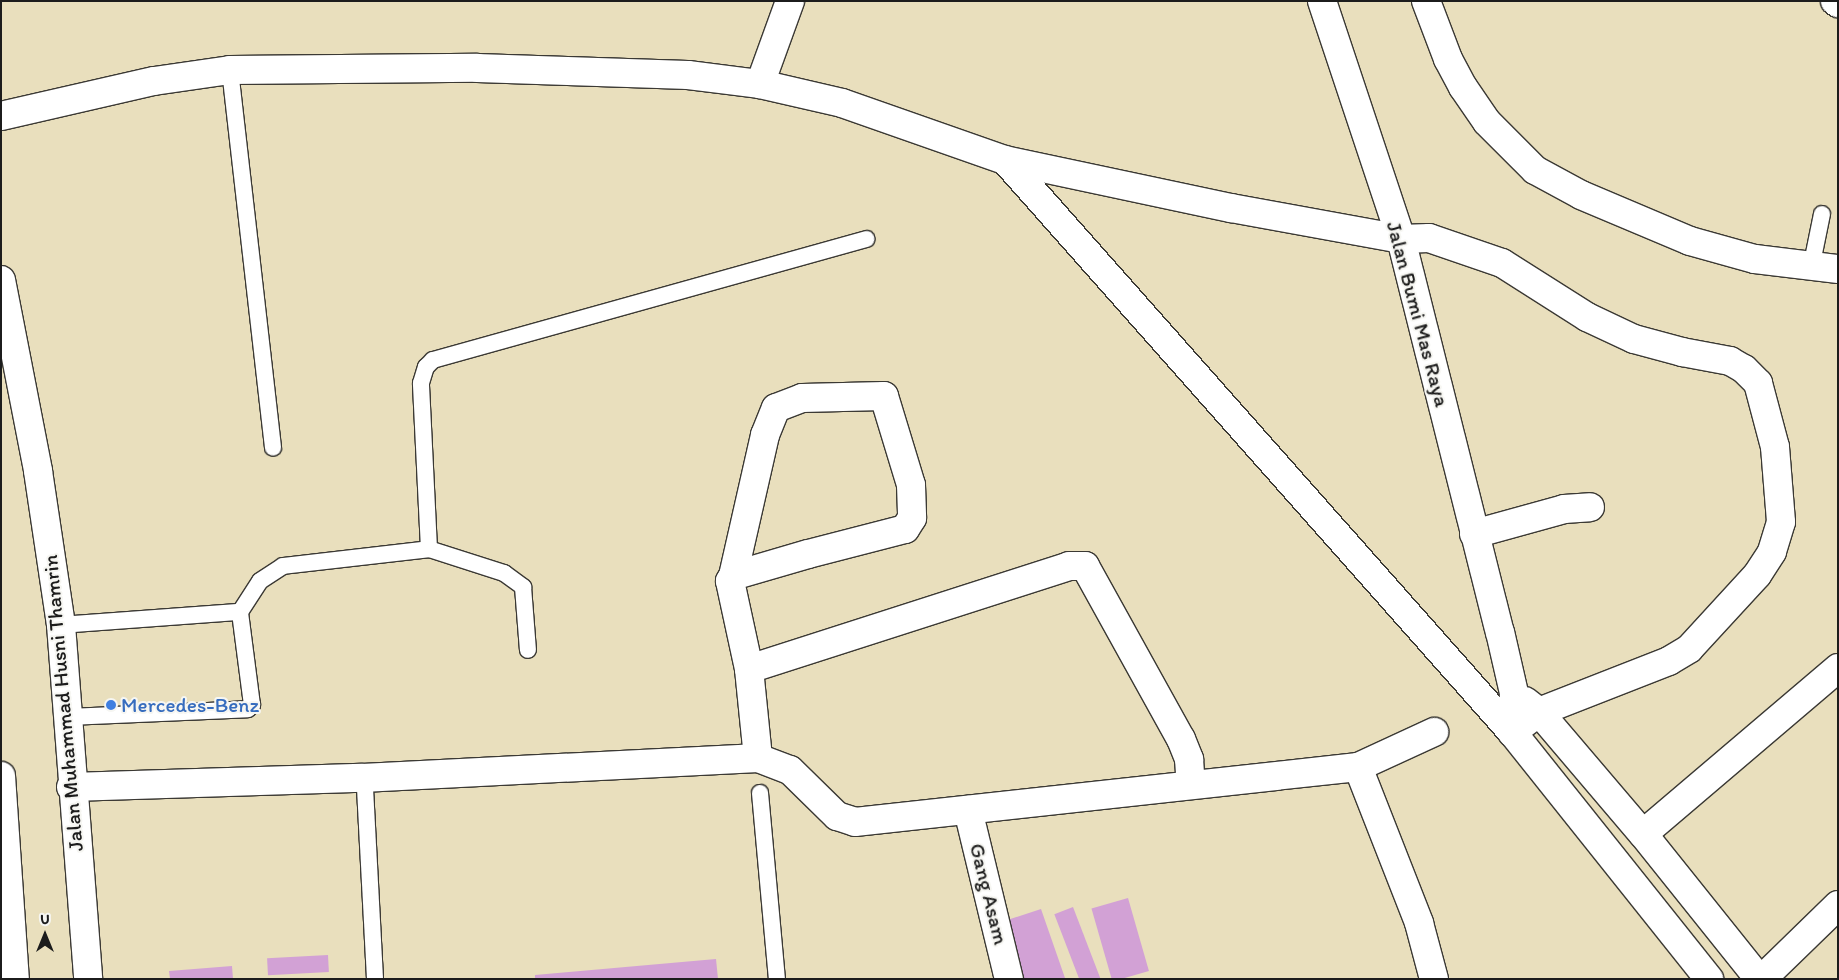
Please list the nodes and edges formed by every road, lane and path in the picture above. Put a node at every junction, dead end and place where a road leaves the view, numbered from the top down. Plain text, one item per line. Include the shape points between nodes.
1 (790, 1) edge
2 (1322, 1) edge
3 (1426, 1) edge
4 (230, 70) junction
5 (760, 84) junction
6 (1, 116) edge
7 (1005, 160) junction
8 (1822, 214) dead end
9 (866, 239) dead end
10 (1401, 239) junction
11 (1825, 269) edge
12 (1, 280) edge
13 (273, 448) dead end
14 (1590, 507) dead end
15 (1474, 534) junction
16 (429, 549) junction
17 (733, 576) junction
18 (240, 612) junction
19 (61, 625) junction
20 (528, 650) dead end
21 (1838, 668) edge
22 (749, 670) junction
23 (1514, 693) junction
24 (1539, 712) junction
25 (68, 717) junction
26 (1434, 732) dead end
27 (1512, 732) junction
28 (758, 758) junction
29 (1358, 767) junction
30 (1, 776) edge
31 (1191, 785) junction
32 (72, 786) junction
33 (365, 788) dead end
34 (760, 793) dead end
35 (968, 810) junction
36 (1643, 834) junction
37 (1838, 905) edge
38 (15, 979) edge
39 (88, 979) edge
40 (375, 979) edge
41 (777, 979) edge
42 (1009, 979) edge
43 (1434, 979) edge
44 (1709, 979) edge
45 (1760, 979) edge

1 - 5 street
2 - 10 street, Jalan Bumi Mas Raya
3 - 11 street via 1448,60 1463,87 1487,122 1535,170 1581,195 1690,241 1756,259
4 - 5 street via 477,68 688,76
4 - 6 street via 145,83
4 - 13 lane
5 - 7 street via 842,103
7 - 10 street via 1231,208
7 - 27 street
8 - 11 lane
9 - 16 lane via 433,360 426,367 421,383
10 - 15 street, Jalan Bumi Mas Raya
10 - 24 street via 1429,238 1474,251 1502,263 1587,317 1634,339 1730,361 1758,383 1768,411 1778,470 1781,522 1772,552 1757,575 1689,649
12 - 19 street, Jalan Muhammad Husni Thamrin via 38,470
14 - 15 street via 1564,509
15 - 23 street, Jalan Bumi Mas Raya
16 - 18 lane via 283,566 260,581
16 - 20 lane via 504,573 523,587
17 - 17 street via 906,529 912,518 911,485 884,396 802,398 776,408 765,435
17 - 22 street via 729,585
18 - 19 lane
18 - 25 lane via 252,705 248,709
19 - 25 street, Jalan Muhammad Husni Thamrin
21 - 36 street
22 - 28 street
22 - 31 street via 1069,566 1085,566 1181,739 1189,759
23 - 24 street
23 - 27 street, Jalan Bumi Mas Raya
24 - 27 street
24 - 36 street
25 - 32 street, Jalan Muhammad Husni Thamrin
26 - 29 street
27 - 44 street
28 - 32 street via 362,778
28 - 35 street via 790,770 831,812 845,820 855,822
29 - 31 street
29 - 43 street via 1419,923
30 - 38 street
31 - 35 street
32 - 39 street, Jalan Muhammad Husni Thamrin
33 - 40 lane
34 - 41 lane
35 - 42 street, Gang Asam
36 - 45 street
37 - 45 street

